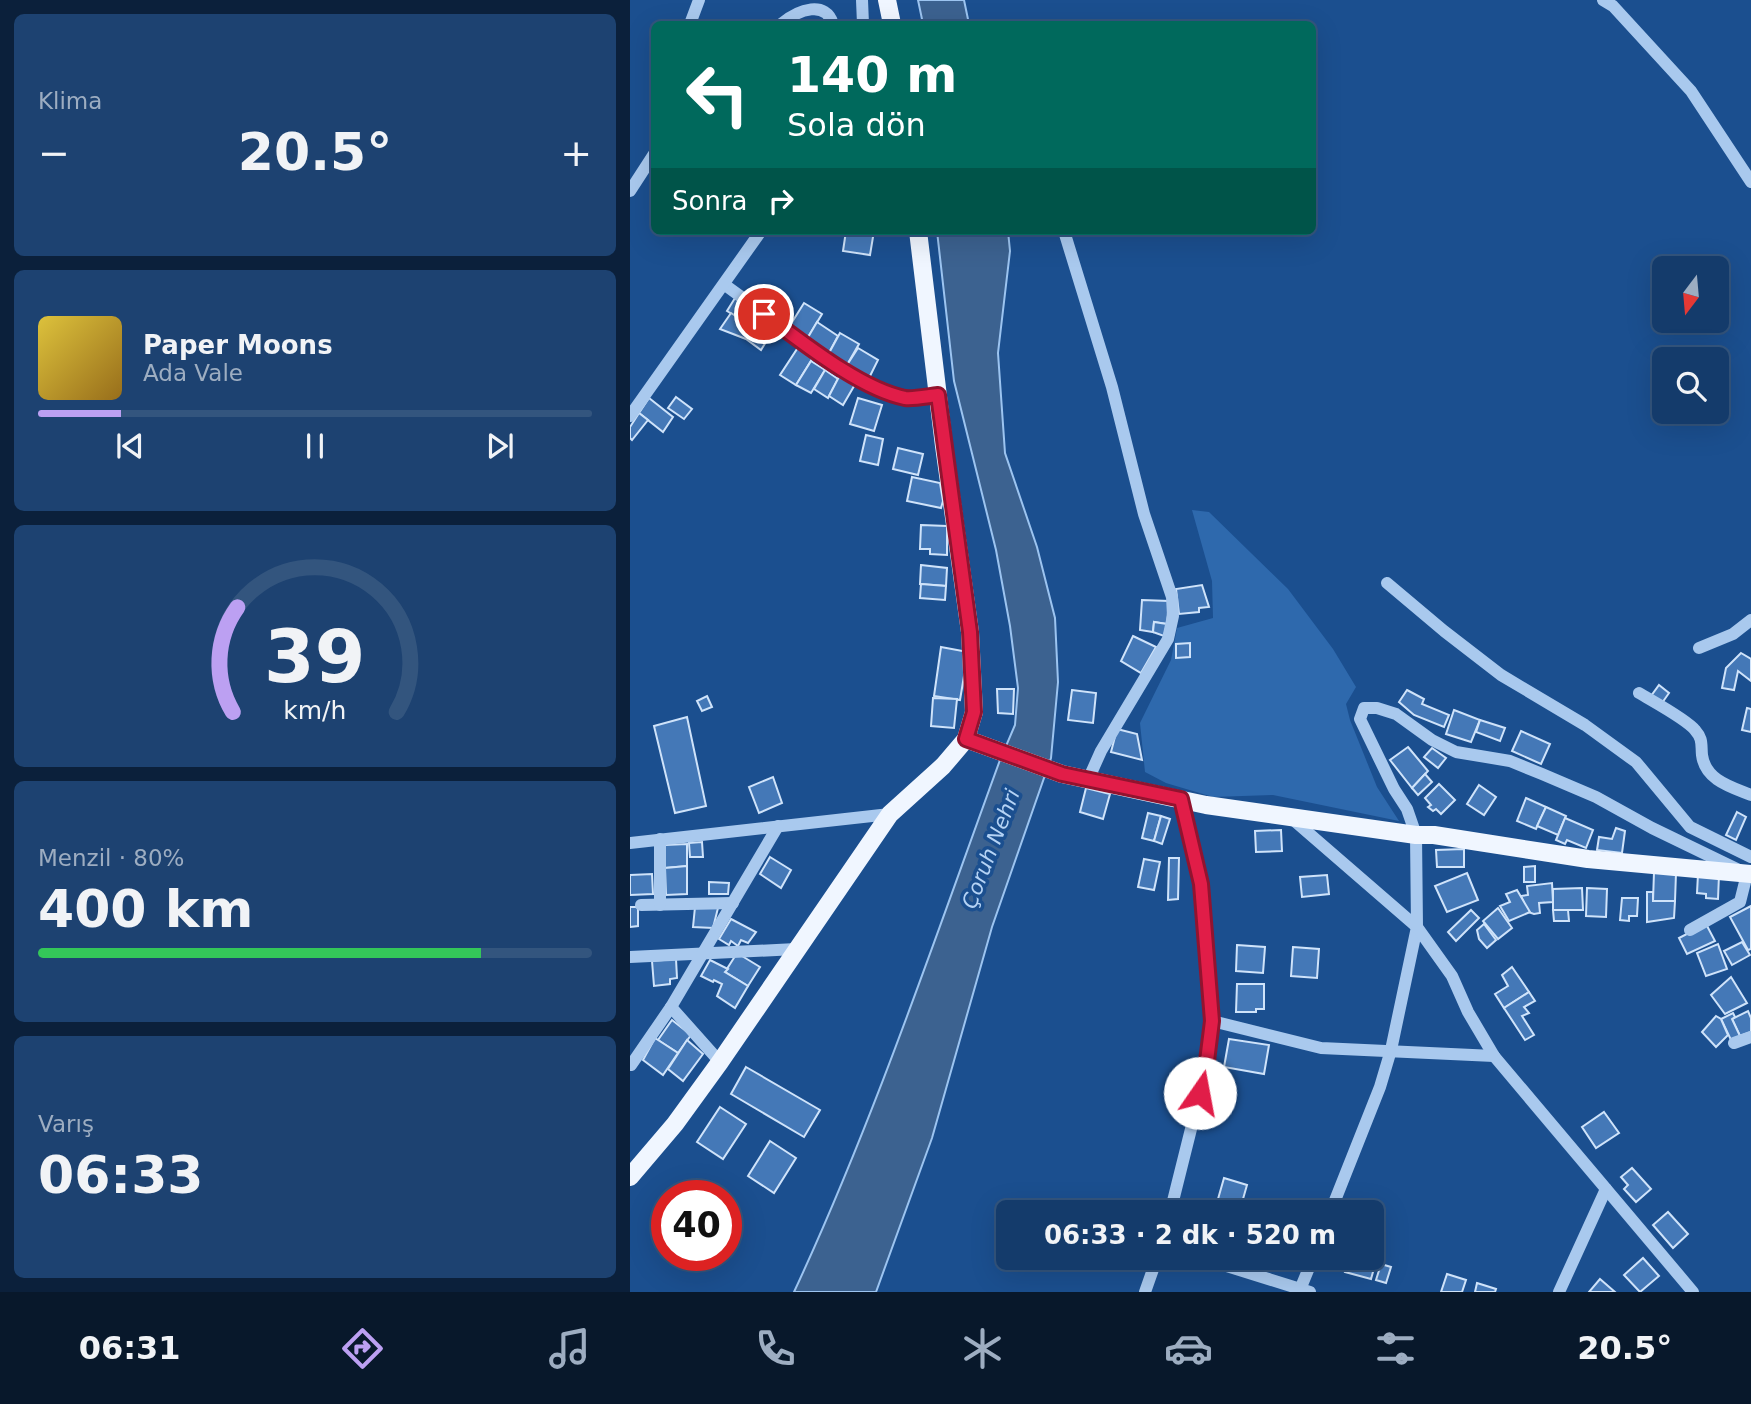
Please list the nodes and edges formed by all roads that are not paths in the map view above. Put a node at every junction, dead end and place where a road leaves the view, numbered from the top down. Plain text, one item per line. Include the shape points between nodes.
1 (699, 0) edge
2 (862, 0) edge
3 (887, 0) edge
4 (1603, 0) edge
5 (691, 21) edge
6 (785, 21) edge
7 (832, 21) edge
8 (863, 21) edge
9 (891, 21) edge
10 (651, 159) edge
11 (1751, 182) edge
12 (630, 191) edge
13 (758, 235) edge
14 (918, 235) edge
15 (1065, 235) edge
16 (724, 285) junction
17 (938, 395) junction
18 (630, 416) edge
19 (1387, 583) dead end
20 (1751, 620) edge
21 (1699, 648) dead end
22 (1639, 693) dead end
23 (966, 739) junction
24 (1088, 780) junction
25 (1751, 795) edge
26 (1181, 799) junction
27 (890, 814) junction
28 (1290, 817) junction
29 (778, 826) junction
30 (1416, 835) junction
31 (660, 839) junction
32 (630, 843) edge
33 (1750, 868) edge
34 (733, 903) junction
35 (641, 905) dead end
36 (660, 905) junction
37 (1417, 927) junction
38 (1690, 930) dead end
39 (796, 949) junction
40 (705, 952) junction
41 (630, 957) edge
42 (671, 1007) junction
43 (1212, 1021) junction
44 (1751, 1037) edge
45 (1734, 1043) dead end
46 (1391, 1049) junction
47 (1494, 1056) junction
48 (720, 1062) junction
49 (631, 1065) edge
50 (630, 1177) edge
51 (1606, 1189) junction
52 (1173, 1200) edge
53 (1336, 1200) edge
54 (1153, 1270) edge
55 (1238, 1270) edge
56 (1309, 1270) edge
57 (1303, 1291) edge
58 (1145, 1292) edge
59 (1559, 1292) edge
60 (1693, 1292) edge

1 - 5 street
2 - 8 street
3 - 9 main road
4 - 11 street via 1691,91
6 - 7 street via 803,6 814,4 830,12
10 - 12 street
13 - 16 street
14 - 17 main road
15 - 24 street via 1173,606 1168,639
16 - 17 street via 866,382 906,398
16 - 18 street
17 - 23 main road via 970,632 974,712
19 - 33 street via 1501,675 1636,762 1690,827
20 - 21 street via 1733,634
22 - 25 street via 1693,727 1702,740 1708,770 1721,783
23 - 24 main road
23 - 27 main road
24 - 26 main road
26 - 28 main road
26 - 43 street via 1201,884
27 - 29 street
27 - 39 main road
28 - 30 main road
28 - 37 street
29 - 31 street
29 - 34 street
30 - 33 main road via 1588,859
30 - 33 street via 1364,730 1360,719 1364,708 1396,714 1457,752 1510,761 1553,778 1651,828
30 - 37 street
31 - 32 street
31 - 36 street
33 - 38 street via 1740,902
34 - 36 street
34 - 40 street
35 - 36 street
37 - 46 street
37 - 47 street via 1452,976
39 - 40 street
39 - 48 main road
40 - 41 street
40 - 42 street
42 - 48 street
42 - 49 street
43 - 46 street via 1321,1048
43 - 52 street via 1206,1069
44 - 45 street
46 - 47 street
46 - 53 street
47 - 51 street
48 - 50 main road
51 - 59 street
51 - 60 street
54 - 58 street
55 - 57 street
56 - 57 street

